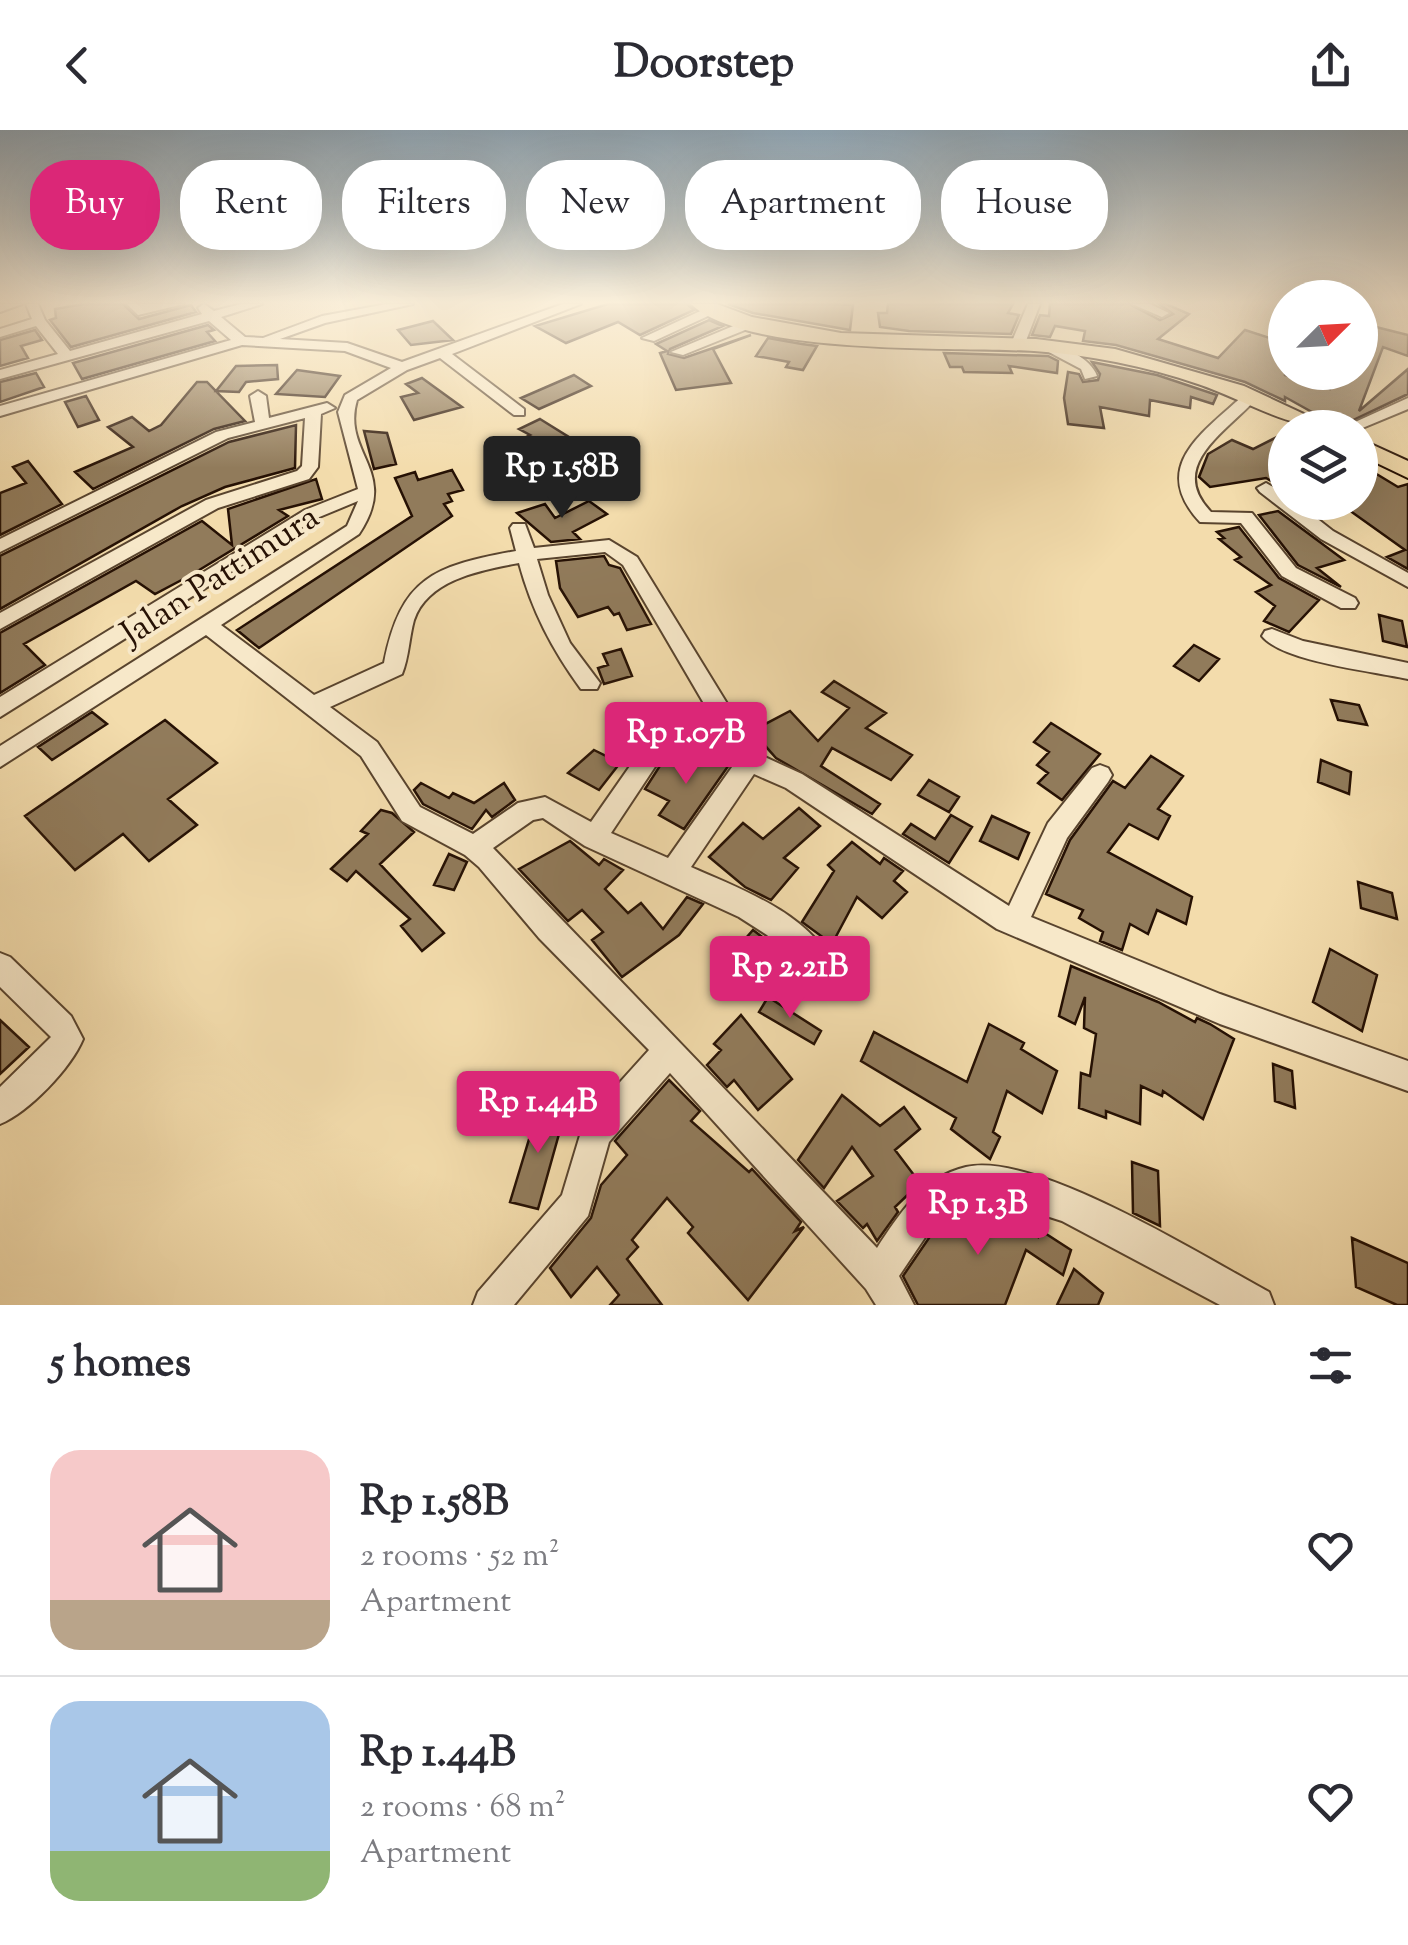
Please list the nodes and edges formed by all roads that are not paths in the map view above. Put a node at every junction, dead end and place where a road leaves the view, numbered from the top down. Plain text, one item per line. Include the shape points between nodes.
1 (56, 359) edge
2 (182, 359) edge
3 (380, 359) edge
4 (424, 359) edge
5 (451, 359) edge
6 (1072, 359) edge
7 (1118, 359) edge
8 (402, 367) junction
9 (0, 375) edge
10 (1090, 376) dead end
11 (258, 396) dead end
12 (1251, 396) junction
13 (1408, 403) edge
14 (345, 404) junction
15 (1282, 410) edge
16 (0, 411) edge
17 (313, 411) junction
18 (519, 412) dead end
19 (1378, 416) edge
20 (262, 421) junction
21 (1378, 455) edge
22 (1408, 471) edge
23 (1266, 488) dead end
24 (368, 491) junction
25 (519, 528) dead end
26 (0, 546) edge
27 (528, 558) junction
28 (1408, 580) edge
29 (1348, 603) dead end
30 (0, 622) edge
31 (208, 626) junction
32 (1272, 636) dead end
33 (1408, 672) edge
34 (589, 684) dead end
35 (312, 706) junction
36 (0, 708) edge
37 (668, 729) dead end
38 (0, 758) edge
39 (750, 761) junction
40 (1100, 775) dead end
41 (594, 838) junction
42 (474, 846) junction
43 (674, 872) junction
44 (1014, 924) junction
45 (818, 965) dead end
46 (5, 981) edge
47 (670, 1050) junction
48 (1408, 1076) edge
49 (0, 1108) edge
50 (887, 1290) edge
51 (491, 1305) edge
52 (1256, 1305) edge

1 - 9 street
2 - 16 street
3 - 8 street
4 - 8 street
5 - 18 street
6 - 10 street
7 - 12 highway
8 - 14 street
11 - 20 street
12 - 15 highway
12 - 29 street via 1196,448 1182,484 1208,518 1246,518 1290,572
13 - 19 street
14 - 17 street
14 - 24 street, Jalan Pattimura
17 - 20 street
17 - 30 street via 310,467 303,475 212,504
20 - 26 street via 199,445
21 - 22 highway
23 - 28 street via 1327,534
24 - 31 street, Jalan Pattimura via 353,530
24 - 36 street via 311,514
25 - 27 street
27 - 34 street via 561,646
27 - 35 street via 455,573 428,586 406,613 394,668
27 - 39 street via 596,547 623,552
31 - 35 street
31 - 38 street, Jalan Pattimura
32 - 33 street
35 - 42 street via 381,761 411,814
37 - 41 street
39 - 43 street
39 - 44 street via 794,781
40 - 44 street via 1057,831
41 - 42 street via 538,806
41 - 43 street
42 - 47 street
43 - 45 street via 780,930
44 - 48 street via 1220,1009
46 - 49 street via 68,1039
47 - 50 street
47 - 51 street via 595,1132 576,1204
50 - 52 street via 925,1210 966,1184 1000,1182 1051,1198

